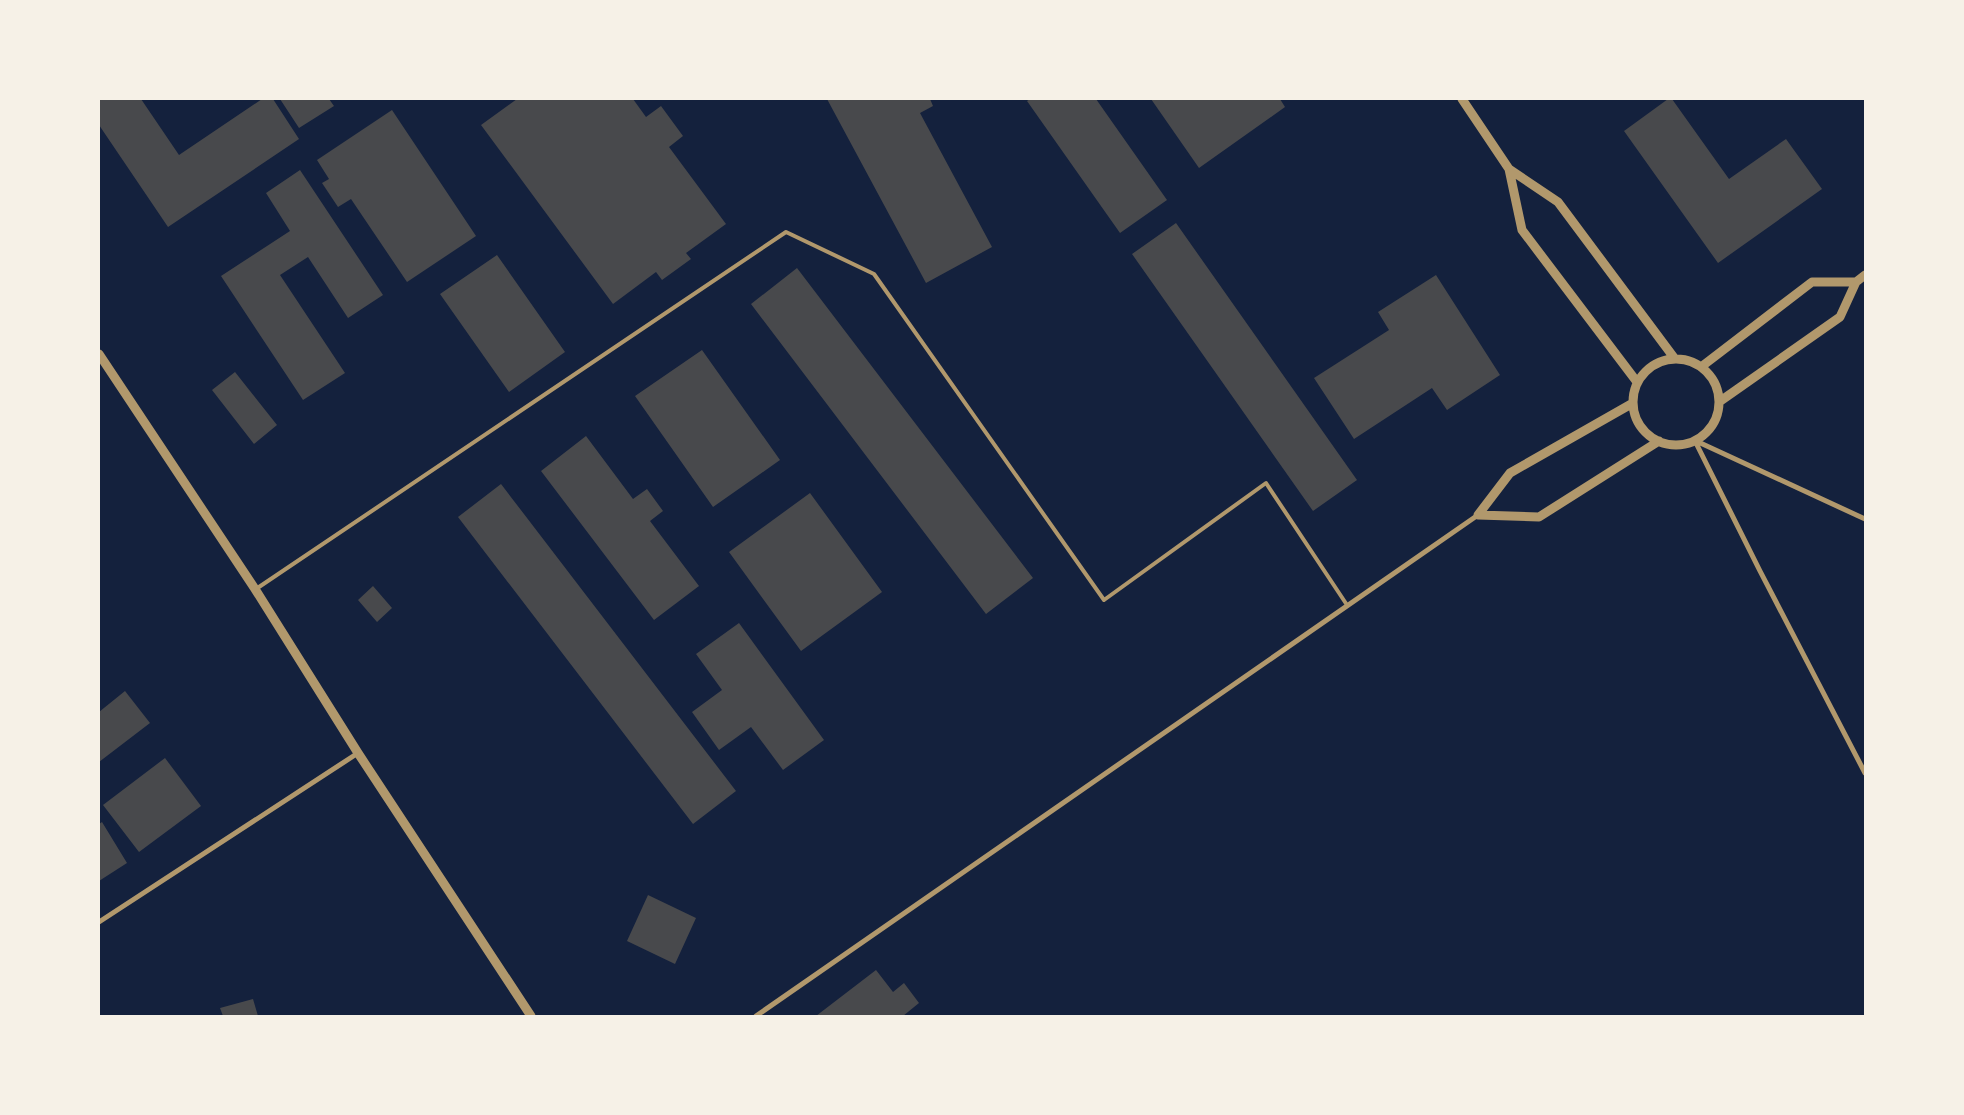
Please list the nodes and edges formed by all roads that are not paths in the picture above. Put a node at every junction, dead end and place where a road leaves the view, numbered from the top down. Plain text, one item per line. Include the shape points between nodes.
1 (1462, 99) edge
2 (1509, 169) junction
3 (1865, 275) edge
4 (1856, 282) junction
5 (99, 354) edge
6 (1675, 359) junction
7 (1701, 367) junction
8 (1637, 382) junction
9 (1719, 402) junction
10 (1633, 403) junction
11 (1695, 441) junction
12 (1659, 442) junction
13 (1478, 515) junction
14 (1865, 519) edge
15 (255, 589) junction
16 (1347, 605) junction
17 (358, 753) junction
18 (1865, 773) edge
19 (99, 922) edge
20 (532, 1016) edge
21 (756, 1016) edge

1 - 2 street
2 - 6 street via 1558,202
2 - 8 street via 1522,230
3 - 4 street
4 - 7 street via 1812,282
4 - 9 street via 1840,318
5 - 15 street
6 - 7 street
6 - 8 street via 1653,365
7 - 9 street via 1717,388
8 - 10 street
9 - 11 street via 1716,418 1708,431
10 - 12 street via 1636,419 1645,433
10 - 13 street via 1510,473
11 - 12 street via 1677,445
11 - 14 street
11 - 18 street
12 - 13 street via 1539,517
13 - 16 street
15 - 16 lane via 786,232 874,274 1104,600 1266,483
15 - 17 street
16 - 21 street
17 - 19 street
17 - 20 street

